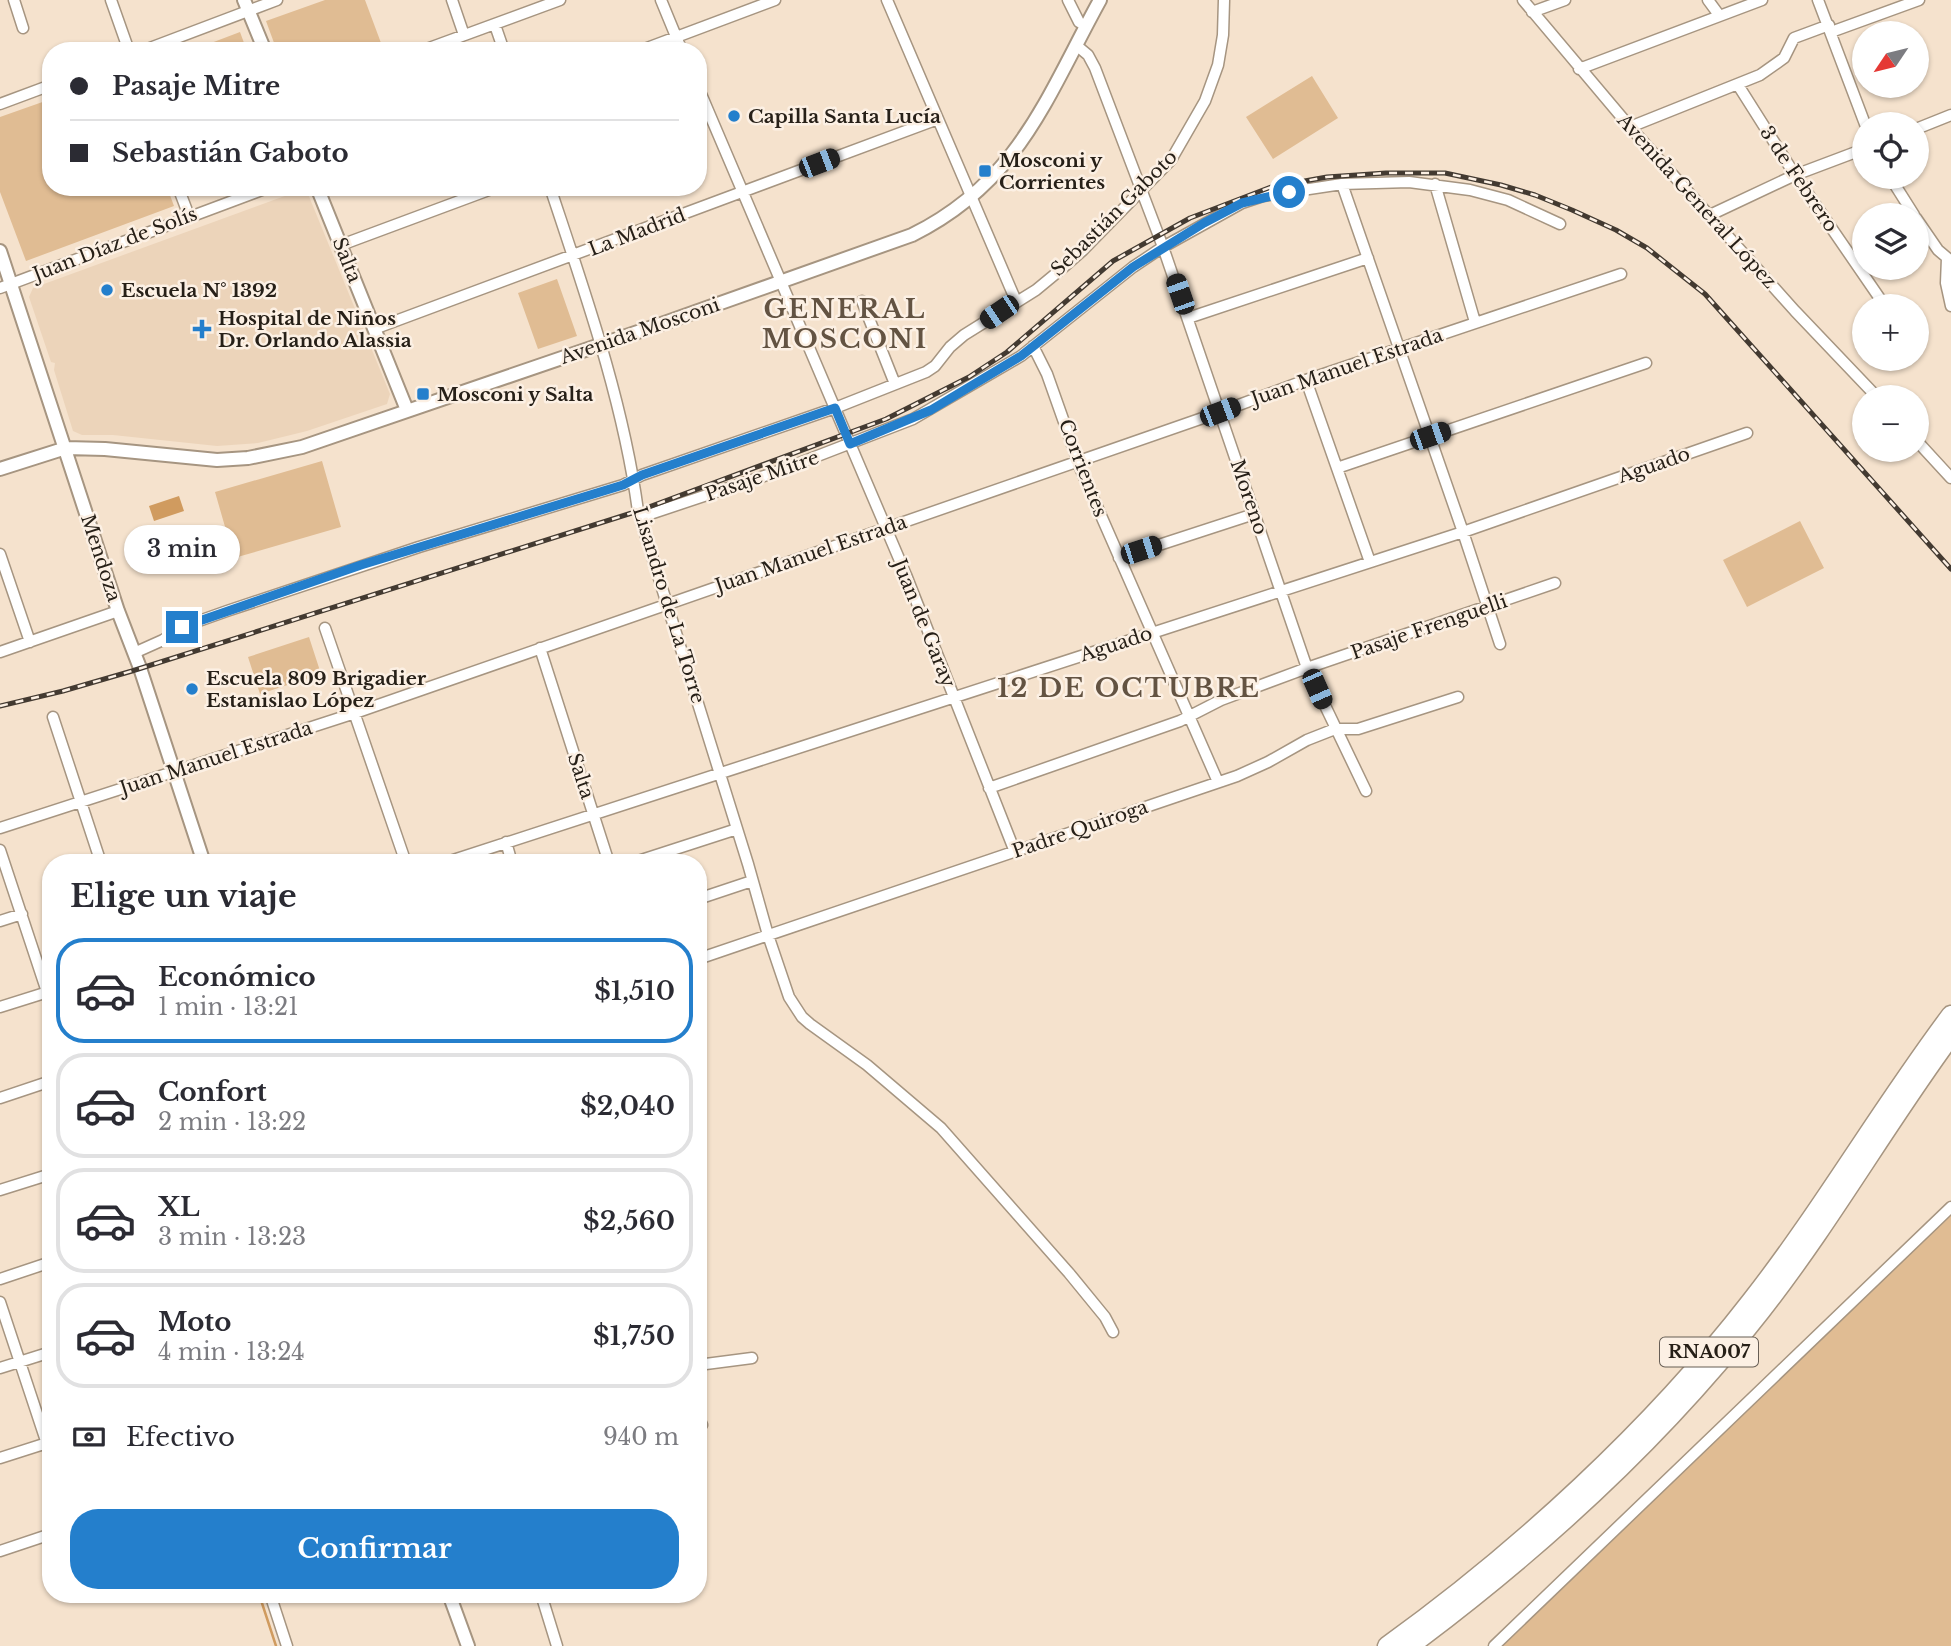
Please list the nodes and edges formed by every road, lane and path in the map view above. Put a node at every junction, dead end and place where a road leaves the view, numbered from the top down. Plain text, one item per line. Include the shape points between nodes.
1 (14, 0) edge
2 (111, 0) edge
3 (277, 0) edge
4 (452, 0) edge
5 (560, 0) edge
6 (661, 0) edge
7 (775, 0) edge
8 (887, 0) edge
9 (1068, 0) edge
10 (1100, 0) edge
11 (1224, 0) edge
12 (1523, 0) edge
13 (1565, 0) edge
14 (1709, 0) edge
15 (1762, 0) edge
16 (1818, 0) edge
17 (1919, 0) edge
18 (247, 5) edge
19 (1532, 12) junction
20 (1720, 15) junction
21 (495, 25) junction
22 (1086, 26) junction
23 (23, 28) dead end
24 (1830, 29) junction
25 (464, 35) junction
26 (676, 37) junction
27 (126, 42) edge
28 (163, 42) edge
29 (261, 42) edge
30 (445, 42) edge
31 (501, 42) edge
32 (663, 42) edge
33 (678, 42) edge
34 (1076, 45) junction
35 (1579, 69) junction
36 (1738, 85) junction
37 (42, 88) edge
38 (0, 104) edge
39 (1861, 112) edge
40 (1951, 115) edge
41 (707, 117) edge
42 (938, 119) junction
43 (1929, 124) edge
44 (1630, 127) junction
45 (1852, 154) edge
46 (1795, 176) junction
47 (1342, 184) junction
48 (1435, 184) junction
49 (1141, 189) junction
50 (743, 191) junction
51 (181, 196) edge
52 (245, 196) edge
53 (321, 196) edge
54 (473, 196) edge
55 (553, 196) edge
56 (971, 197) junction
57 (1710, 215) junction
58 (189, 216) junction
59 (1560, 224) dead end
60 (1929, 237) edge
61 (341, 245) junction
62 (1163, 247) junction
63 (0, 251) edge
64 (573, 256) junction
65 (1368, 258) junction
66 (1949, 259) edge
67 (1621, 274) dead end
68 (781, 282) junction
69 (6, 286) edge
70 (1877, 294) edge
71 (862, 301) dead end
72 (1016, 301) junction
73 (1951, 306) edge
74 (1188, 318) junction
75 (1475, 322) junction
76 (374, 329) junction
77 (601, 344) junction
78 (1033, 346) junction
79 (1399, 348) junction
80 (1646, 363) dead end
81 (1306, 380) junction
82 (895, 384) junction
83 (1866, 385) edge
84 (835, 408) junction
85 (407, 410) junction
86 (1220, 412) junction
87 (1747, 433) dead end
88 (1430, 436) junction
89 (850, 444) junction
90 (66, 447) junction
91 (1929, 454) edge
92 (1078, 460) junction
93 (1337, 468) junction
94 (0, 469) edge
95 (1951, 478) edge
96 (634, 480) junction
97 (1254, 514) junction
98 (641, 517) junction
99 (885, 528) junction
100 (1463, 532) junction
101 (0, 554) edge
102 (1119, 558) junction
103 (1370, 562) junction
104 (1555, 583) dead end
105 (1280, 591) junction
106 (666, 604) junction
107 (1487, 607) junction
108 (118, 611) junction
109 (325, 628) dead end
110 (1151, 633) junction
111 (30, 642) junction
112 (1500, 644) dead end
113 (540, 648) junction
114 (0, 652) edge
115 (134, 653) junction
116 (1307, 668) junction
117 (953, 697) junction
118 (1458, 698) dead end
119 (355, 713) junction
120 (1189, 716) junction
121 (52, 717) dead end
122 (1335, 729) junction
123 (173, 772) junction
124 (719, 773) junction
125 (1218, 782) junction
126 (989, 788) junction
127 (1366, 791) dead end
128 (81, 803) junction
129 (593, 814) junction
130 (0, 828) edge
131 (737, 829) junction
132 (506, 842) junction
133 (0, 850) edge
134 (1015, 852) junction
135 (99, 854) edge
136 (201, 854) edge
137 (403, 854) edge
138 (471, 854) edge
139 (509, 854) edge
140 (606, 854) edge
141 (660, 854) edge
142 (752, 881) junction
143 (707, 896) edge
144 (22, 914) junction
145 (0, 921) edge
146 (768, 935) junction
147 (707, 956) edge
148 (42, 971) edge
149 (42, 993) edge
150 (0, 1007) edge
151 (1951, 1015) edge
152 (1951, 1037) edge
153 (42, 1084) edge
154 (0, 1098) edge
155 (42, 1177) edge
156 (0, 1190) edge
157 (1951, 1207) edge
158 (42, 1265) edge
159 (0, 1279) edge
160 (0, 1302) edge
161 (1114, 1332) dead end
162 (42, 1355) edge
163 (752, 1358) dead end
164 (20, 1362) junction
165 (707, 1364) edge
166 (0, 1368) edge
167 (42, 1417) edge
168 (42, 1445) edge
169 (0, 1458) edge
170 (42, 1537) edge
171 (0, 1551) edge
172 (273, 1603) edge
173 (452, 1603) edge
174 (544, 1603) edge
175 (1408, 1642) edge
176 (287, 1646) edge
177 (468, 1646) edge
178 (557, 1646) edge
179 (1387, 1646) edge
180 (1494, 1646) edge

1 - 23 street
2 - 27 street
3 - 18 street
4 - 25 street
5 - 21 street
6 - 26 street
7 - 26 street
8 - 42 street
9 - 22 street
10 - 22 street, Avenida Mosconi
11 - 49 street, Sebastián Gaboto via 1218,65 1205,101 1171,160
12 - 19 street, Avenida General López
13 - 19 street
14 - 20 street
15 - 20 street
16 - 24 street
17 - 24 street
18 - 28 street
18 - 29 street
19 - 35 street, Avenida General López
20 - 35 street
21 - 25 street
21 - 31 street
22 - 34 street, Avenida Mosconi
24 - 36 street via 1794,38 1777,64
24 - 39 street
25 - 30 street
26 - 32 street
26 - 33 street
34 - 49 street, Moreno via 1095,68
34 - 56 street, Avenida Mosconi via 1021,144
35 - 44 street, Avenida General López
36 - 44 street
36 - 46 street, 3 de Febrero
37 - 38 street
40 - 43 street
41 - 50 street, Juan de Garay
42 - 50 street, La Madrid
42 - 56 street
44 - 57 street, Avenida General López
45 - 46 street
46 - 57 street
46 - 70 street, 3 de Febrero
47 - 48 street, Pasaje Mitre
47 - 62 street, Pasaje Mitre via 1242,203
47 - 65 street
48 - 59 street, Pasaje Mitre via 1508,200
48 - 75 street
49 - 62 street, Moreno
49 - 72 street, Sebastián Gaboto via 1083,250
50 - 64 street, La Madrid
50 - 68 street, Juan de Garay
51 - 58 street
52 - 58 street, Juan Díaz de Solís
53 - 61 street, Salta
54 - 61 street
55 - 64 street, Lisandro de La Torre
56 - 68 street, Avenida Mosconi via 912,235
56 - 72 street
57 - 83 street, Avenida General López
58 - 69 street, Juan Díaz de Solís
60 - 66 street
61 - 76 street, Salta
62 - 74 street, Moreno
62 - 78 street, Pasaje Mitre
63 - 69 street, Mendoza
64 - 76 street, La Madrid
64 - 77 street, Lisandro de La Torre
65 - 74 street
65 - 79 street
66 - 73 street via 1946,283
67 - 75 street, Juan Manuel Estrada
68 - 77 street, Avenida Mosconi
68 - 84 street, Juan de Garay
69 - 90 street, Mendoza
71 - 82 street
72 - 82 street, Sebastián Gaboto via 964,335 935,366
74 - 86 street, Moreno
75 - 79 street, Juan Manuel Estrada
76 - 85 street, Salta
77 - 85 street, Avenida Mosconi
77 - 96 street, Lisandro de La Torre
78 - 89 street, Pasaje Mitre via 931,410
78 - 92 street, Corrientes via 1048,374
79 - 81 street, Juan Manuel Estrada
79 - 88 street
80 - 88 street
81 - 86 street, Juan Manuel Estrada
81 - 93 street
82 - 84 street, Sebastián Gaboto
84 - 89 street, Juan de Garay
84 - 96 street, Sebastián Gaboto
85 - 90 street, Avenida Mosconi via 302,447 248,458 217,460
86 - 92 street, Juan Manuel Estrada
86 - 97 street, Moreno
87 - 100 street, Aguado
88 - 93 street
88 - 100 street
89 - 98 street, Pasaje Mitre
89 - 99 street, Juan de Garay
90 - 94 street
90 - 108 street, Mendoza
91 - 95 street
92 - 99 street, Juan Manuel Estrada
92 - 102 street, Corrientes
93 - 103 street
96 - 98 street, Lisandro de La Torre
96 - 115 street, Sebastián Gaboto via 240,606 182,627
97 - 102 street
97 - 105 street, Moreno
98 - 106 street, Lisandro de La Torre
99 - 106 street, Juan Manuel Estrada
99 - 117 street, Juan de Garay
100 - 103 street, Aguado
100 - 107 street
101 - 111 street
102 - 110 street, Corrientes
103 - 105 street, Aguado
104 - 107 street, Pasaje Frenguelli
105 - 110 street, Aguado
105 - 116 street, Moreno
106 - 113 street, Juan Manuel Estrada
106 - 124 street, Lisandro de La Torre
107 - 112 street
107 - 116 street, Pasaje Frenguelli
108 - 111 street
108 - 115 street, Mendoza
109 - 119 street
110 - 117 street, Aguado
110 - 120 street, Corrientes
111 - 114 street
113 - 119 street, Juan Manuel Estrada
113 - 129 street, Salta
115 - 123 street, Mendoza
116 - 120 street, Pasaje Frenguelli
116 - 122 street, Moreno
117 - 124 street, Aguado
117 - 126 street, Juan de Garay
118 - 122 street, Padre Quiroga via 1358,729
119 - 123 street, Juan Manuel Estrada
119 - 137 street
120 - 125 street, Corrientes
120 - 126 street, Pasaje Frenguelli
121 - 128 street
122 - 125 street, Padre Quiroga
122 - 127 street, Moreno
123 - 128 street, Juan Manuel Estrada
123 - 136 street, Mendoza
124 - 129 street, Aguado
124 - 131 street, Lisandro de La Torre
125 - 134 street, Padre Quiroga
126 - 134 street, Juan de Garay
128 - 130 street, Juan Manuel Estrada
128 - 135 street
129 - 132 street, Aguado
129 - 140 street, Salta
131 - 141 street
131 - 142 street, Lisandro de La Torre
132 - 138 street, Aguado
132 - 139 street
133 - 144 street
134 - 146 street, Padre Quiroga
142 - 143 street
142 - 146 street, Lisandro de La Torre
144 - 145 street
144 - 148 street
146 - 147 street, Padre Quiroga
146 - 161 street, Lisandro de La Torre via 789,997 802,1017 941,1128 1069,1273
149 - 150 street
151 - 175 highway, RNA007 via 1780,1264 1683,1382 1578,1489
152 - 175 highway, RNA007 via 1789,1274 1700,1383 1517,1561
153 - 154 street
155 - 156 street
157 - 180 street
158 - 159 street
160 - 164 street
162 - 164 street
163 - 165 street
164 - 166 street
164 - 167 street
168 - 169 street
170 - 171 street
172 - 176 street
173 - 177 street
174 - 178 street
175 - 179 highway, RNA007

